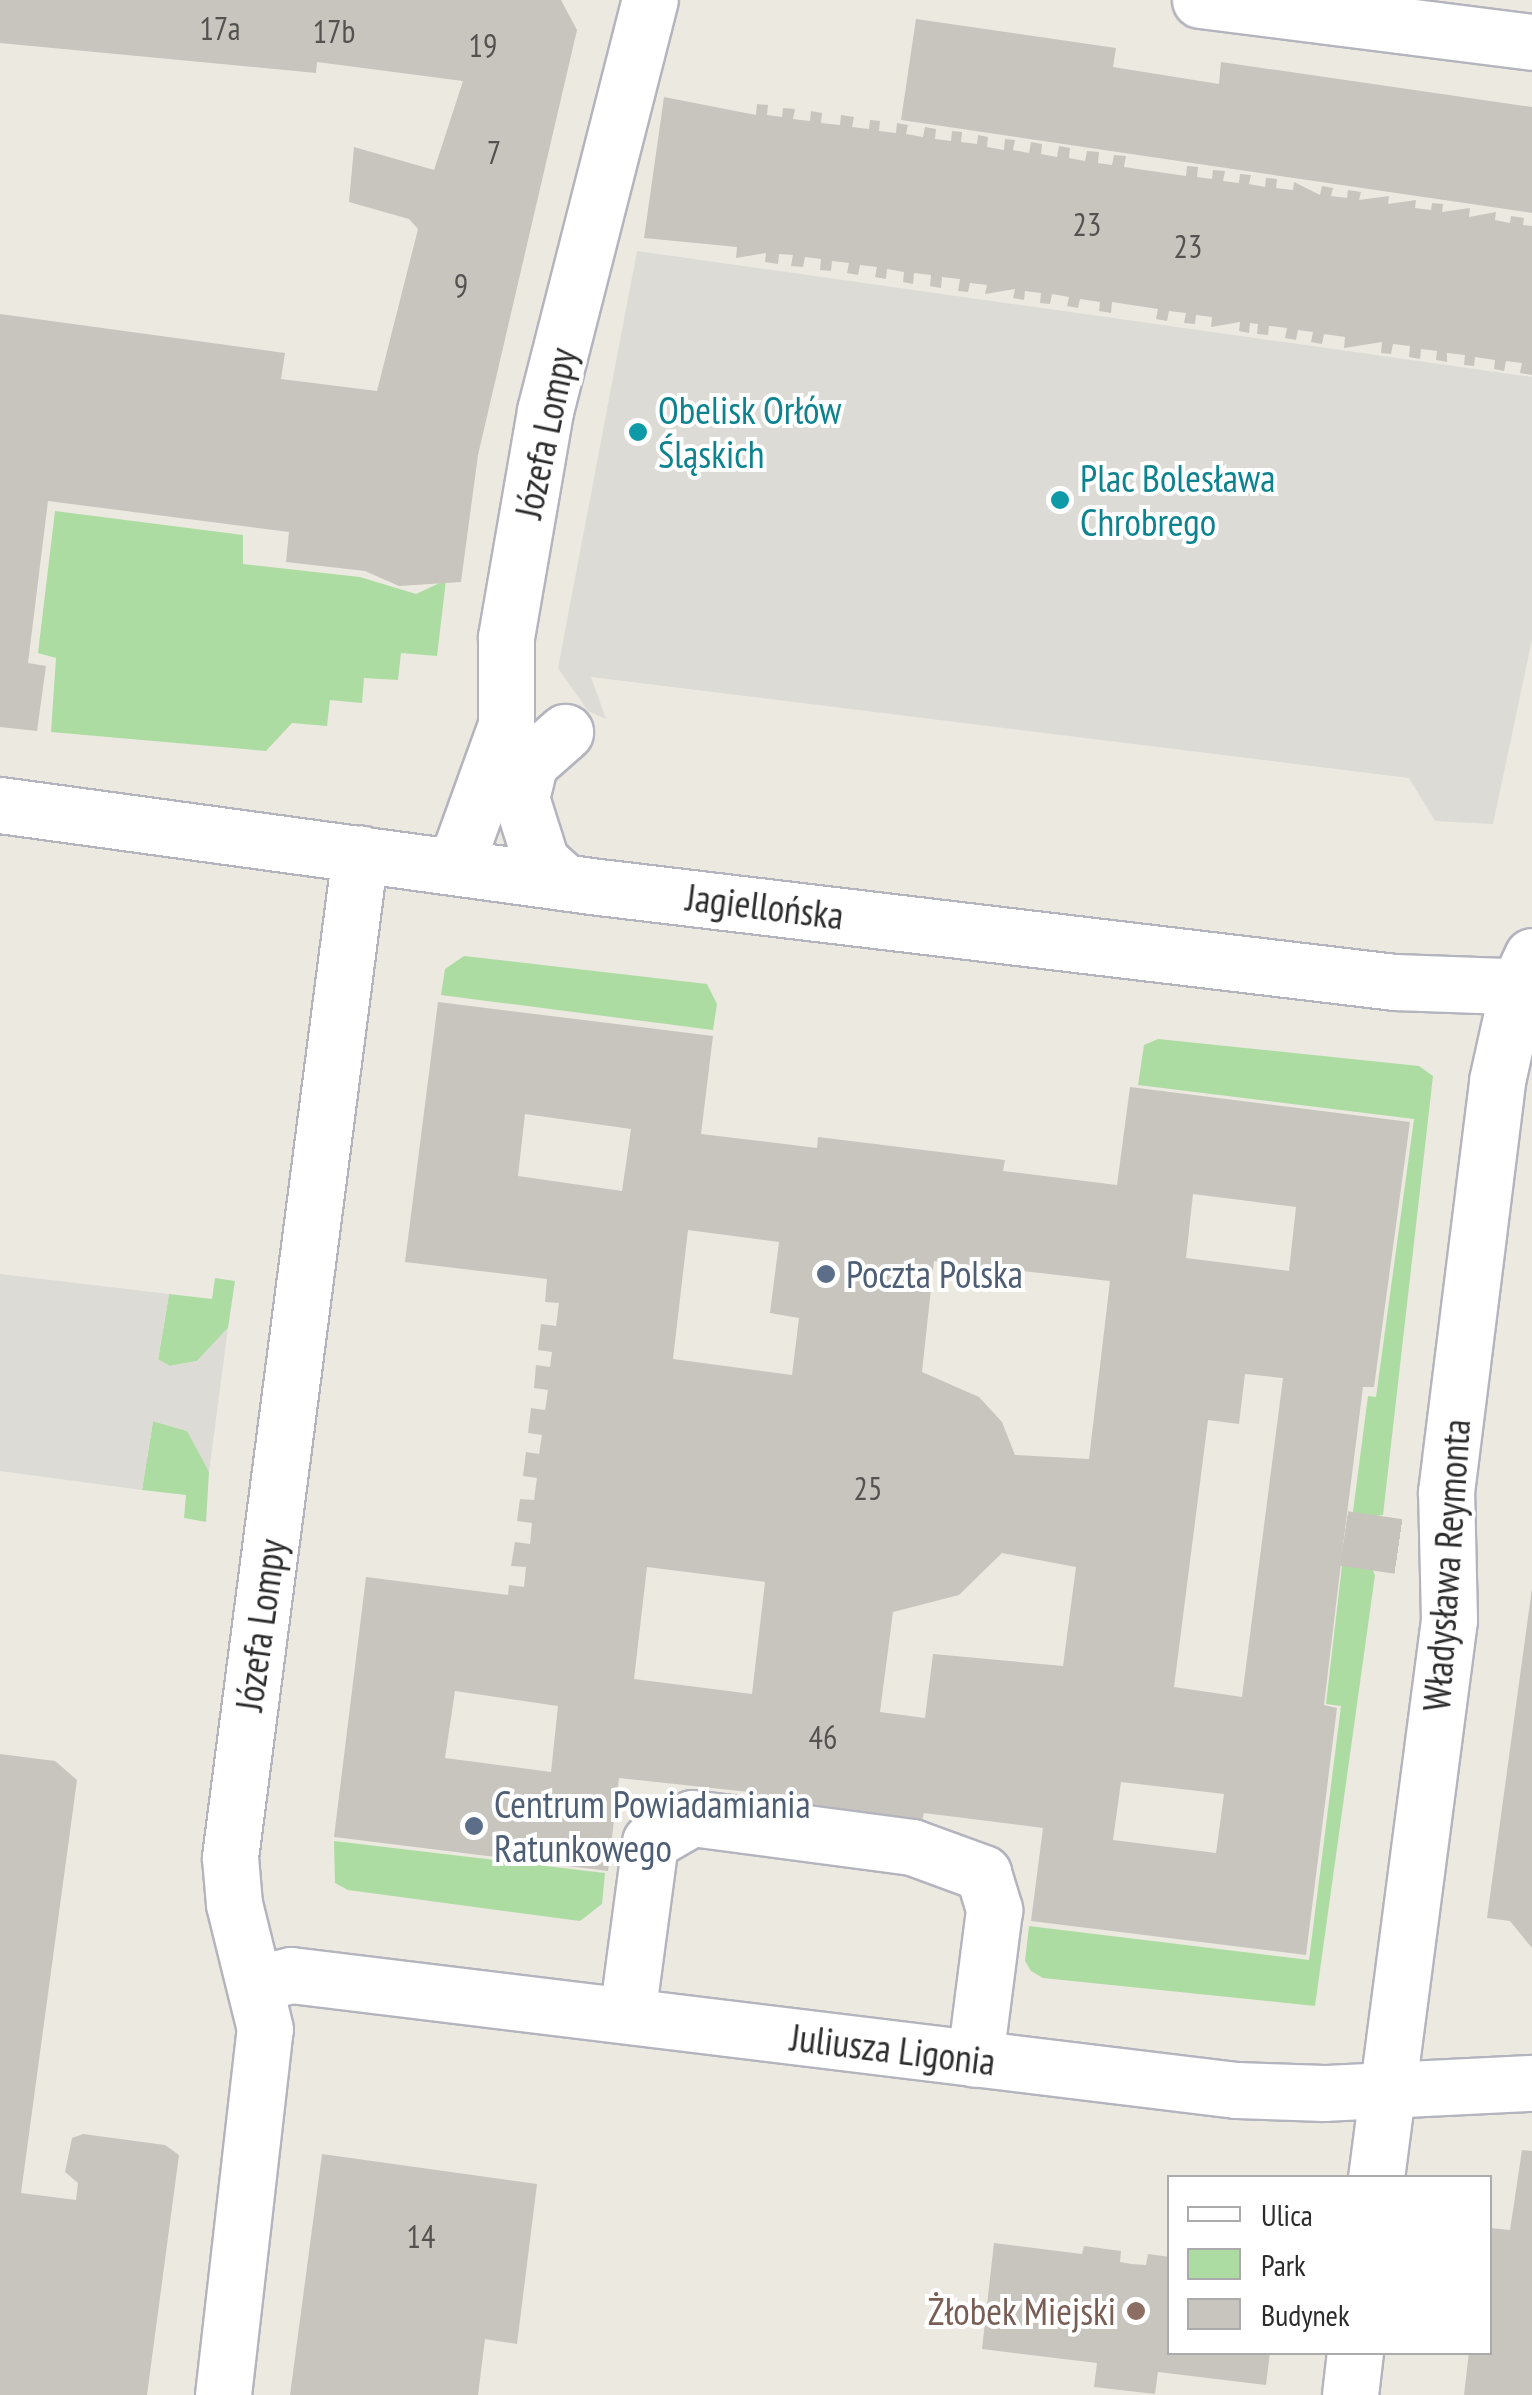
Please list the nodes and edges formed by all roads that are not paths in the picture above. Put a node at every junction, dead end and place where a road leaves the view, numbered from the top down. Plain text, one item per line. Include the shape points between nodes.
1 (650, 0) edge
2 (1200, 0) edge
3 (1331, 8) edge
4 (1532, 42) edge
5 (565, 732) dead end
6 (0, 805) edge
7 (360, 853) junction
8 (456, 866) junction
9 (563, 882) junction
10 (1527, 976) edge
11 (257, 1983) junction
12 (627, 2015) junction
13 (976, 2059) junction
14 (1532, 2083) edge
15 (1386, 2086) junction
16 (1376, 2175) edge
17 (1356, 2355) edge
18 (224, 2395) edge
19 (1350, 2395) edge

1 - 8 street, Józefa Lompy via 545,412 506,637 506,725
2 - 3 street
3 - 4 street
5 - 9 street via 530,763 520,798 542,861
6 - 7 street, Jagiellońska
7 - 8 street, Jagiellońska
7 - 11 street, Józefa Lompy via 230,1857 234,1904
8 - 9 street, Jagiellońska
9 - 10 street, Jagiellońska via 1394,982
10 - 15 street, Władysława Reymonta via 1498,1082 1446,1492 1448,1620
11 - 12 street, Juliusza Ligonia via 291,1975
11 - 18 street, Józefa Lompy via 265,2075
12 - 13 street, Juliusza Ligonia
12 - 13 street via 650,1842 692,1818 912,1847 983,1873 994,1910
13 - 15 street, Juliusza Ligonia via 1236,2090 1324,2094
14 - 15 street, Juliusza Ligonia
15 - 16 street, Władysława Reymonta
17 - 19 street

